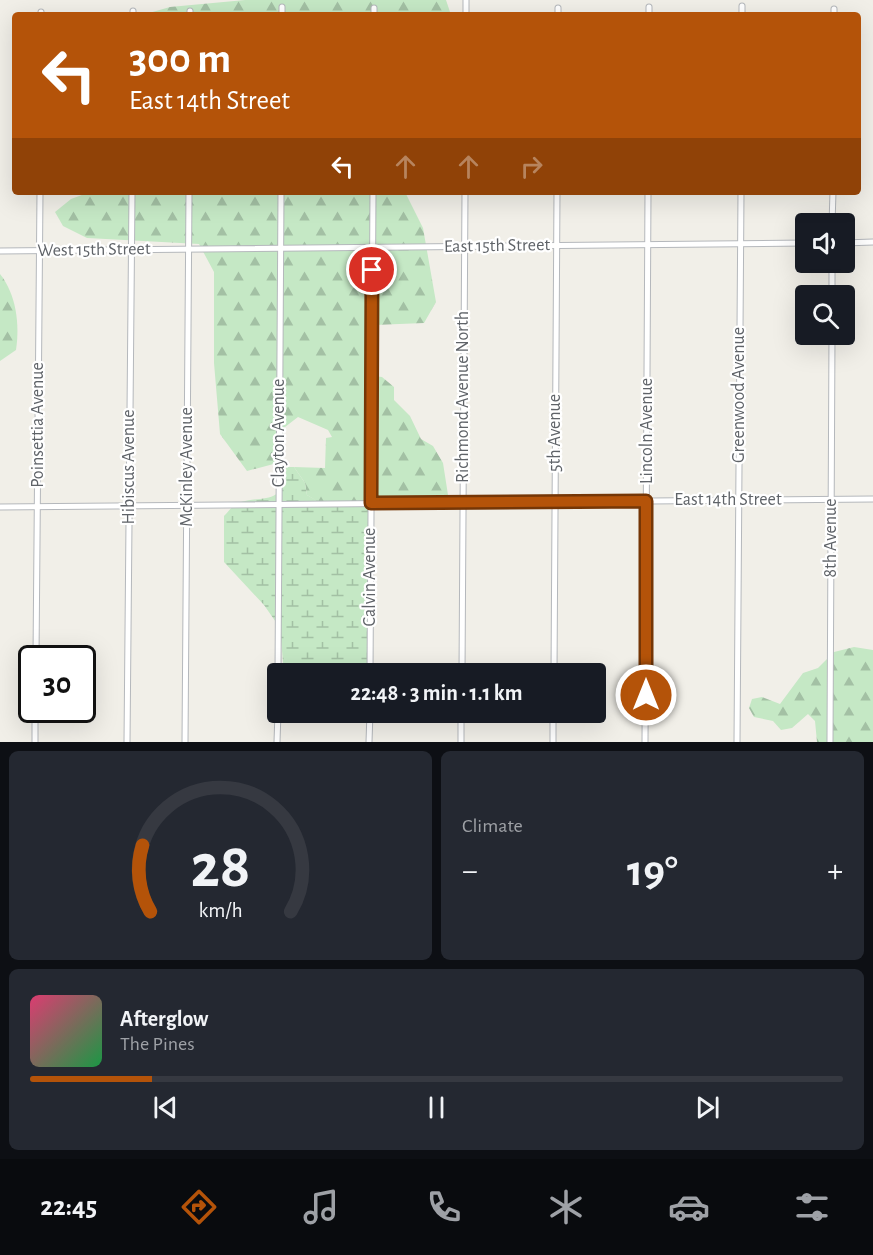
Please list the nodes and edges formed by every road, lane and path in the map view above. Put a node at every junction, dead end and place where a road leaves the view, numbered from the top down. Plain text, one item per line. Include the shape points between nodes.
1 (742, 6) dead end
2 (282, 7) dead end
3 (649, 7) dead end
4 (374, 8) dead end
5 (282, 12) edge
6 (374, 12) edge
7 (649, 12) edge
8 (742, 12) edge
9 (40, 195) edge
10 (132, 195) edge
11 (189, 195) edge
12 (280, 195) edge
13 (373, 195) edge
14 (465, 195) edge
15 (556, 195) edge
16 (648, 195) edge
17 (741, 195) edge
18 (833, 195) edge
19 (832, 213) edge
20 (873, 242) edge
21 (740, 243) junction
22 (795, 243) edge
23 (855, 243) edge
24 (648, 244) junction
25 (556, 245) junction
26 (464, 246) junction
27 (372, 247) junction
28 (188, 248) junction
29 (280, 248) junction
30 (131, 249) junction
31 (39, 250) junction
32 (0, 251) edge
33 (832, 345) edge
34 (831, 499) junction
35 (873, 499) edge
36 (739, 500) junction
37 (555, 501) junction
38 (646, 501) junction
39 (463, 502) junction
40 (371, 503) junction
41 (187, 504) junction
42 (279, 504) junction
43 (129, 505) junction
44 (0, 507) edge
45 (37, 507) junction
46 (36, 645) edge
47 (278, 663) edge
48 (370, 663) edge
49 (462, 663) edge
50 (554, 663) edge
51 (35, 723) edge
52 (278, 723) edge
53 (369, 723) edge
54 (461, 723) edge
55 (554, 723) edge
56 (35, 742) edge
57 (127, 742) edge
58 (185, 742) edge
59 (277, 742) edge
60 (369, 742) edge
61 (461, 742) edge
62 (553, 742) edge
63 (645, 742) edge
64 (737, 742) edge
65 (830, 742) edge

1 - 8 street
2 - 5 street
3 - 7 street
4 - 6 street
9 - 31 street, Poinsettia Avenue
10 - 30 street, Hibiscus Avenue
11 - 28 street, McKinley Avenue
12 - 29 street, Clayton Avenue
13 - 27 street, Calvin Avenue
14 - 26 street, Richmond Avenue North
15 - 25 street, 5th Avenue
16 - 24 street, Lincoln Avenue
17 - 21 street, Greenwood Avenue
18 - 19 street
20 - 23 street
21 - 22 street, East 15th Street
21 - 24 street, East 15th Street
21 - 36 street, Greenwood Avenue
24 - 25 street, East 15th Street
24 - 38 street, Lincoln Avenue
25 - 26 street, East 15th Street
25 - 37 street, 5th Avenue
26 - 27 street, East 15th Street
26 - 39 street, Richmond Avenue North
27 - 29 street, East 15th Street
27 - 40 street, Calvin Avenue
28 - 29 street, East 15th Street
28 - 30 street, West 15th Street
28 - 41 street, McKinley Avenue
29 - 42 street, Clayton Avenue
30 - 31 street, West 15th Street
30 - 43 street, Hibiscus Avenue
31 - 32 street, West 15th Street
31 - 45 street, Poinsettia Avenue
33 - 34 street, 8th Avenue
34 - 35 street, East 14th Street
34 - 36 street, East 14th Street
34 - 65 street, 8th Avenue
36 - 38 street, East 14th Street
36 - 64 street, Greenwood Avenue
37 - 38 street, East 14th Street
37 - 39 street, East 14th Street
37 - 50 street, 5th Avenue
38 - 63 street, Lincoln Avenue
39 - 40 street, East 14th Street
39 - 49 street, Richmond Avenue North
40 - 42 street, East 14th Street
40 - 48 street, Calvin Avenue
41 - 42 street, East 14th Street
41 - 43 street, East 14th Street
41 - 58 street, McKinley Avenue
42 - 47 street, Clayton Avenue
43 - 45 street, East 14th Street
43 - 57 street, Hibiscus Avenue
44 - 45 street, East 14th Street
45 - 46 street, Poinsettia Avenue
51 - 56 street
52 - 59 street
53 - 60 street
54 - 61 street
55 - 62 street

